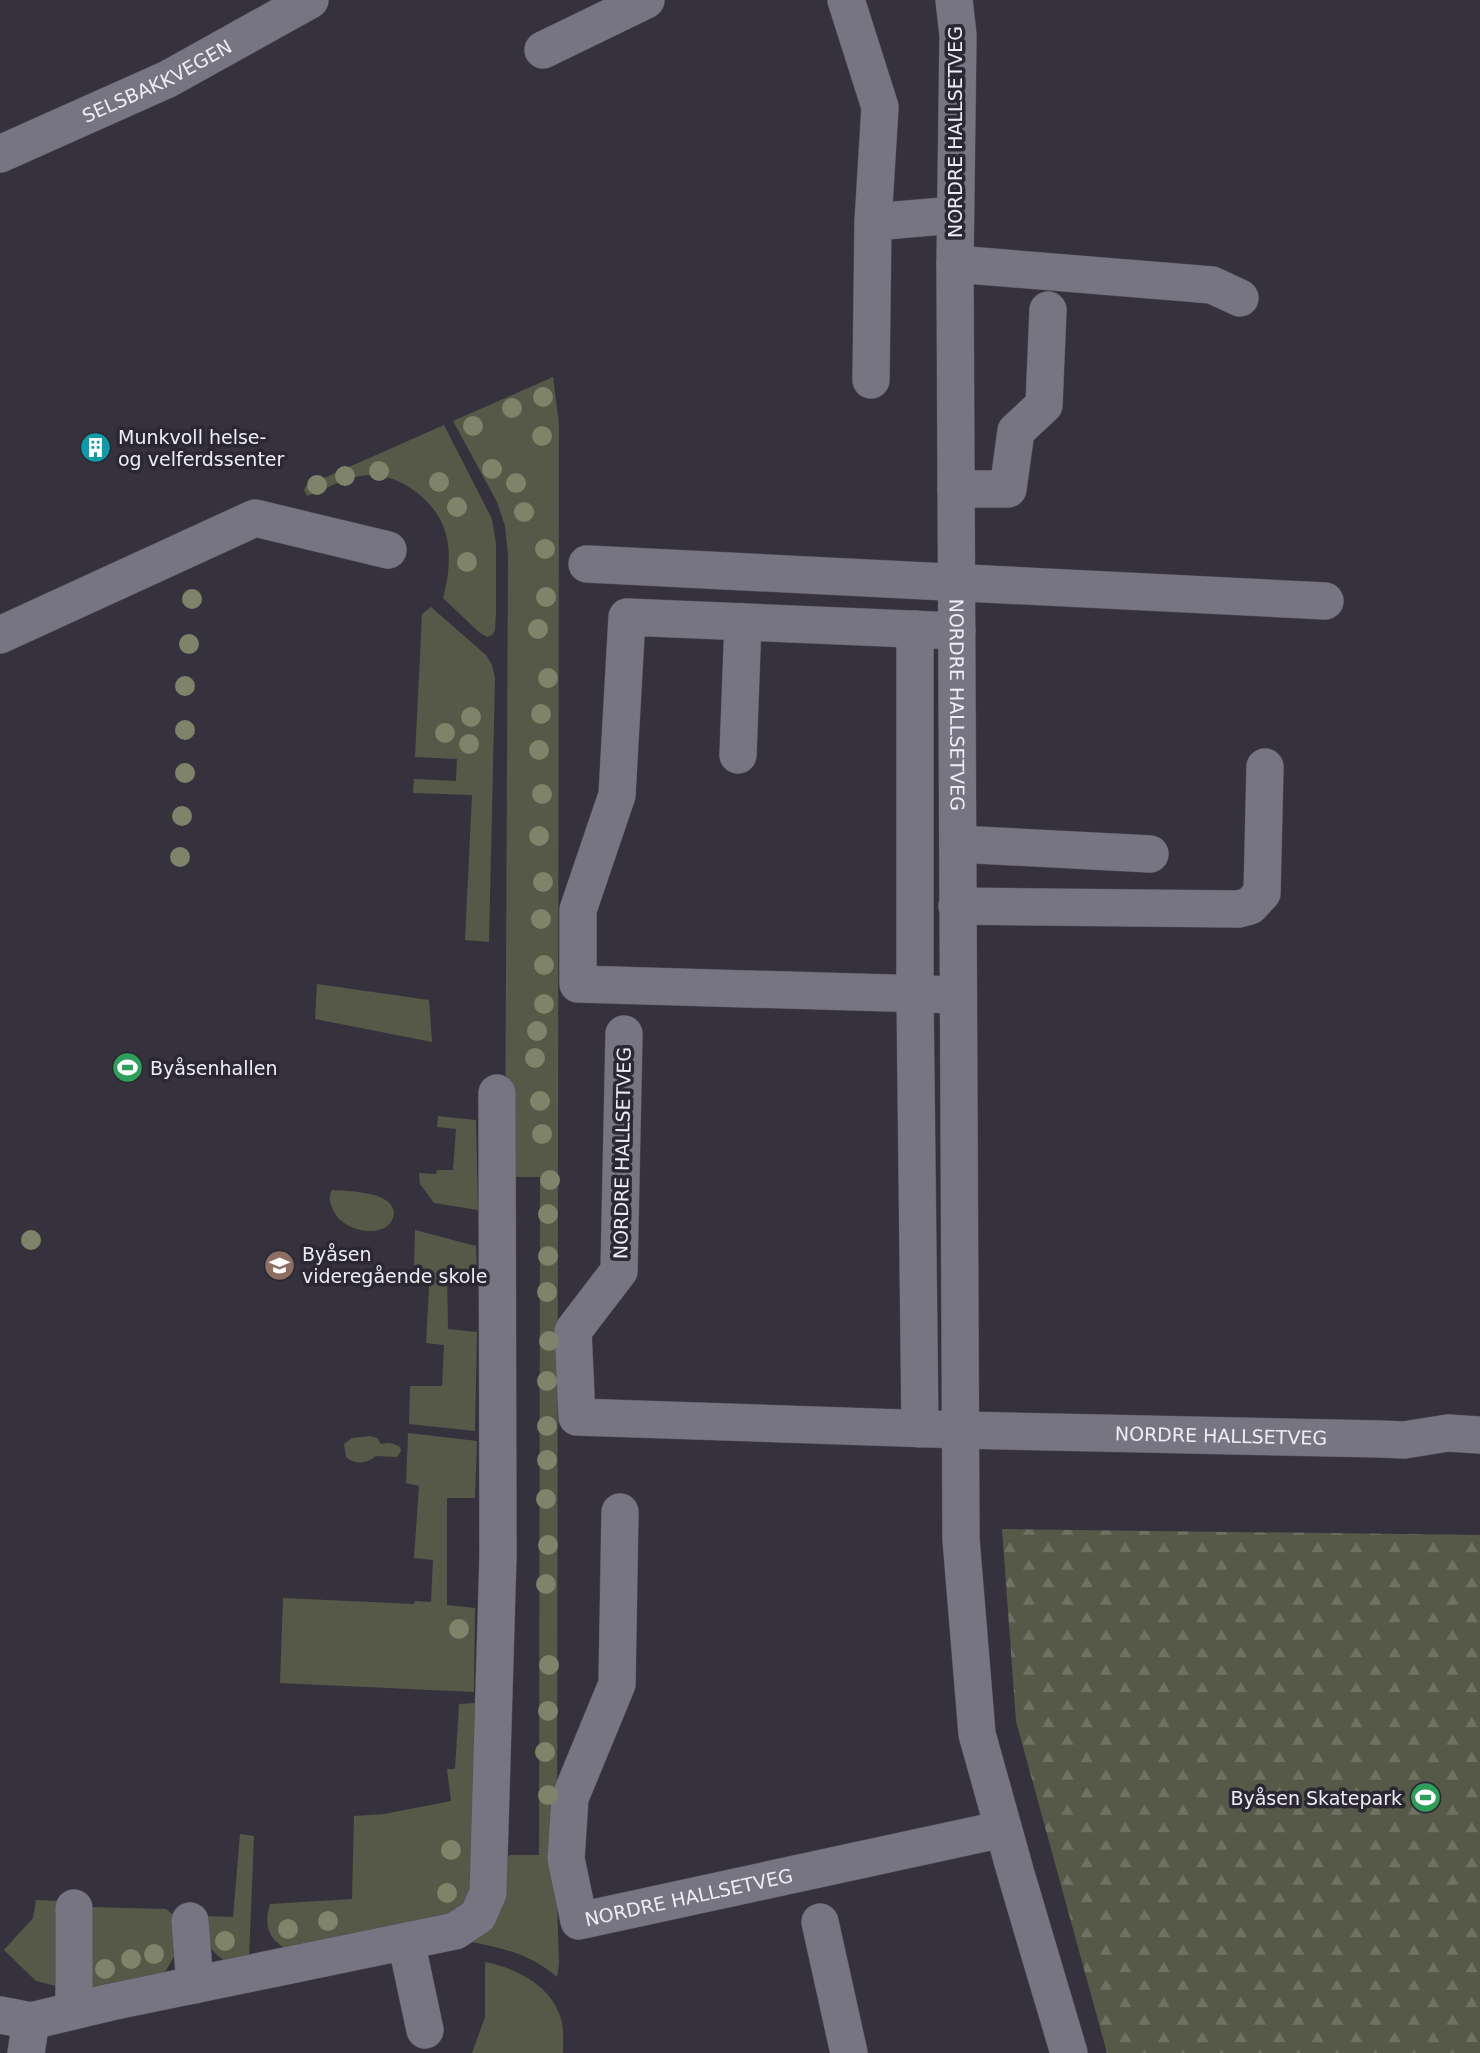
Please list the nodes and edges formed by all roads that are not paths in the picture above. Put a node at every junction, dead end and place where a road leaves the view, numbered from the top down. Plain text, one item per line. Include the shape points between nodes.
1 (310, 0) edge
2 (646, 0) edge
3 (846, 0) edge
4 (954, 0) edge
5 (543, 50) dead end
6 (0, 154) edge
7 (955, 215) junction
8 (873, 222) junction
9 (955, 264) junction
10 (1240, 298) dead end
11 (1048, 310) dead end
12 (872, 380) dead end
13 (956, 489) junction
14 (388, 550) dead end
15 (587, 564) dead end
16 (957, 582) junction
17 (1325, 601) dead end
18 (743, 622) junction
19 (915, 629) junction
20 (957, 631) junction
21 (0, 635) edge
22 (738, 755) dead end
23 (1265, 767) dead end
24 (958, 844) junction
25 (1150, 854) dead end
26 (957, 906) junction
27 (915, 994) junction
28 (958, 995) junction
29 (624, 1034) dead end
30 (498, 1093) dead end
31 (920, 1429) junction
32 (961, 1430) junction
33 (1480, 1435) edge
34 (620, 1512) dead end
35 (1003, 1829) junction
36 (74, 1908) dead end
37 (190, 1921) dead end
38 (820, 1922) dead end
39 (406, 1941) junction
40 (195, 1985) junction
41 (74, 2011) junction
42 (425, 2029) dead end
43 (19, 2030) edge
44 (849, 2053) edge
45 (1069, 2053) edge

1 - 6 street, SELSBAKKVEGEN via 168,79
2 - 5 street
3 - 8 street via 880,107
4 - 7 street, NORDRE HALLSETVEG via 958,35
7 - 8 street
7 - 9 street, NORDRE HALLSETVEG
8 - 12 street
9 - 10 street, NORDRE HALLSETVEG via 1212,285
9 - 13 street, NORDRE HALLSETVEG
11 - 13 street via 1044,405 1016,431 1009,489
13 - 16 street, NORDRE HALLSETVEG
14 - 21 street via 255,518
15 - 16 street
16 - 17 street, NORDRE HALLSETVEG
16 - 20 street, NORDRE HALLSETVEG
18 - 19 street
18 - 22 street
18 - 27 street via 627,617 617,795 578,910 578,984
19 - 20 street
19 - 27 street
20 - 24 street, NORDRE HALLSETVEG
23 - 26 street via 1262,893 1250,906
24 - 25 street
24 - 26 street, NORDRE HALLSETVEG
26 - 28 street, NORDRE HALLSETVEG
27 - 28 street
27 - 31 street
28 - 32 street, NORDRE HALLSETVEG
29 - 31 street, NORDRE HALLSETVEG via 619,1271 573,1331 577,1417
30 - 39 street via 498,1556 488,1893 478,1916 455,1931
31 - 32 street, NORDRE HALLSETVEG
32 - 33 street, NORDRE HALLSETVEG via 1404,1440 1448,1433
32 - 35 street, NORDRE HALLSETVEG via 961,1539 977,1734
34 - 35 street, NORDRE HALLSETVEG via 617,1684 570,1798 566,1859 579,1921
35 - 45 street, NORDRE HALLSETVEG
36 - 41 street
37 - 40 street
38 - 44 street
39 - 40 street
39 - 42 street
40 - 41 street
41 - 43 street

